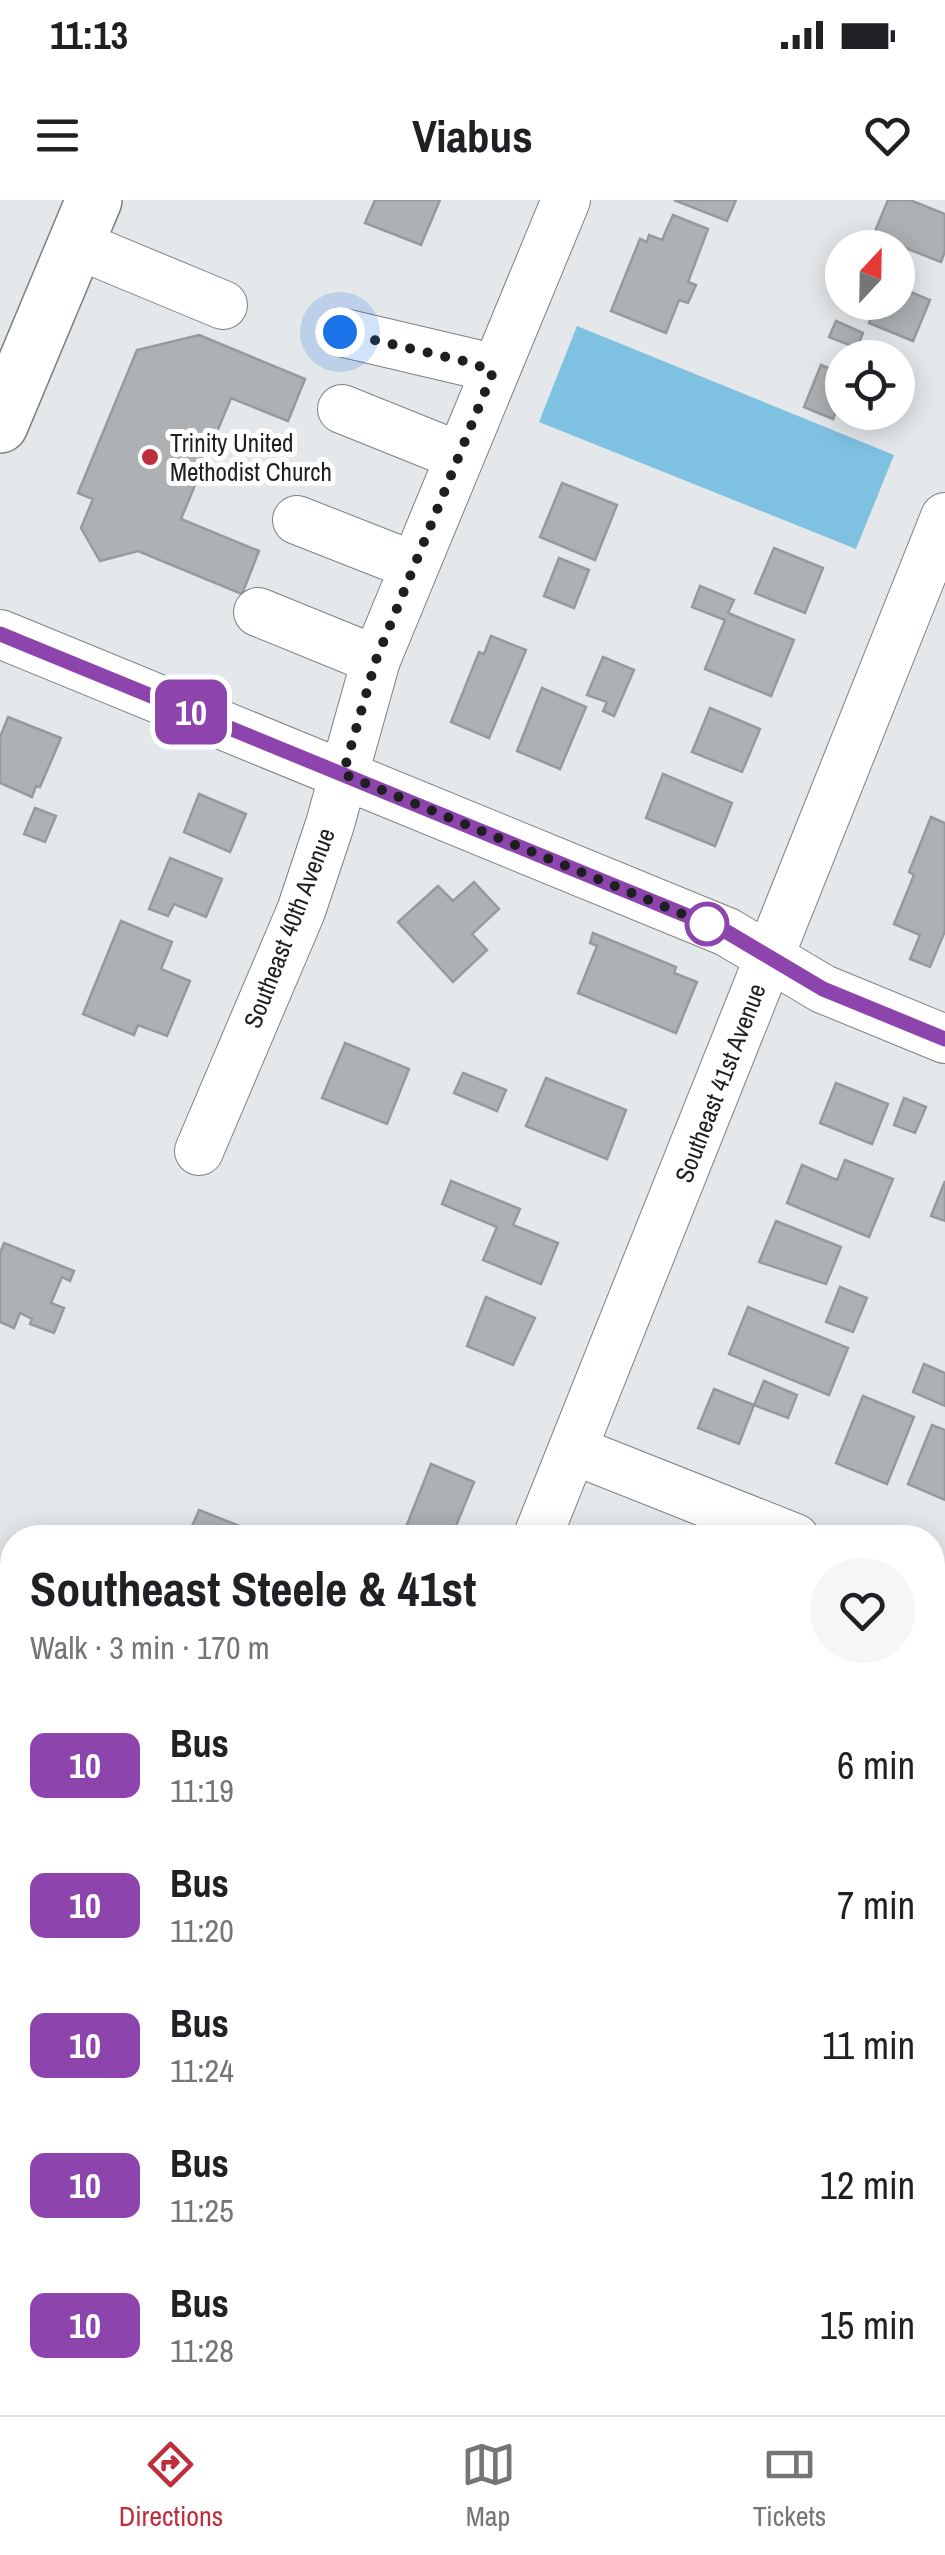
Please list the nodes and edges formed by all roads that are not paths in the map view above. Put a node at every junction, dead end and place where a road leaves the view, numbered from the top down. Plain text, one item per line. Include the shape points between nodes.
1 (566, 200) edge
2 (85, 222) edge
3 (223, 305) dead end
4 (340, 332) dead end
5 (493, 372) junction
6 (342, 409) dead end
7 (0, 425) edge
8 (459, 456) junction
9 (945, 517) edge
10 (297, 520) dead end
11 (414, 566) junction
12 (258, 612) dead end
13 (0, 634) edge
14 (376, 660) junction
15 (343, 774) junction
16 (770, 957) junction
17 (945, 1039) edge
18 (199, 1151) dead end
19 (573, 1450) junction
20 (542, 1525) edge
21 (762, 1525) edge

1 - 5 street, Southeast 40th Avenue
2 - 3 street
2 - 7 main road
4 - 5 street
5 - 8 street, Southeast 40th Avenue
6 - 8 street
8 - 11 street, Southeast 40th Avenue
9 - 16 street, Southeast 41st Avenue
10 - 11 street
11 - 14 street, Southeast 40th Avenue
12 - 14 street
13 - 15 street
14 - 15 street, Southeast 40th Avenue
15 - 16 street via 727,932
15 - 18 street, Southeast 40th Avenue via 301,912
16 - 17 street via 823,989
16 - 19 street, Southeast 41st Avenue
19 - 20 street, Southeast 41st Avenue
19 - 21 street

